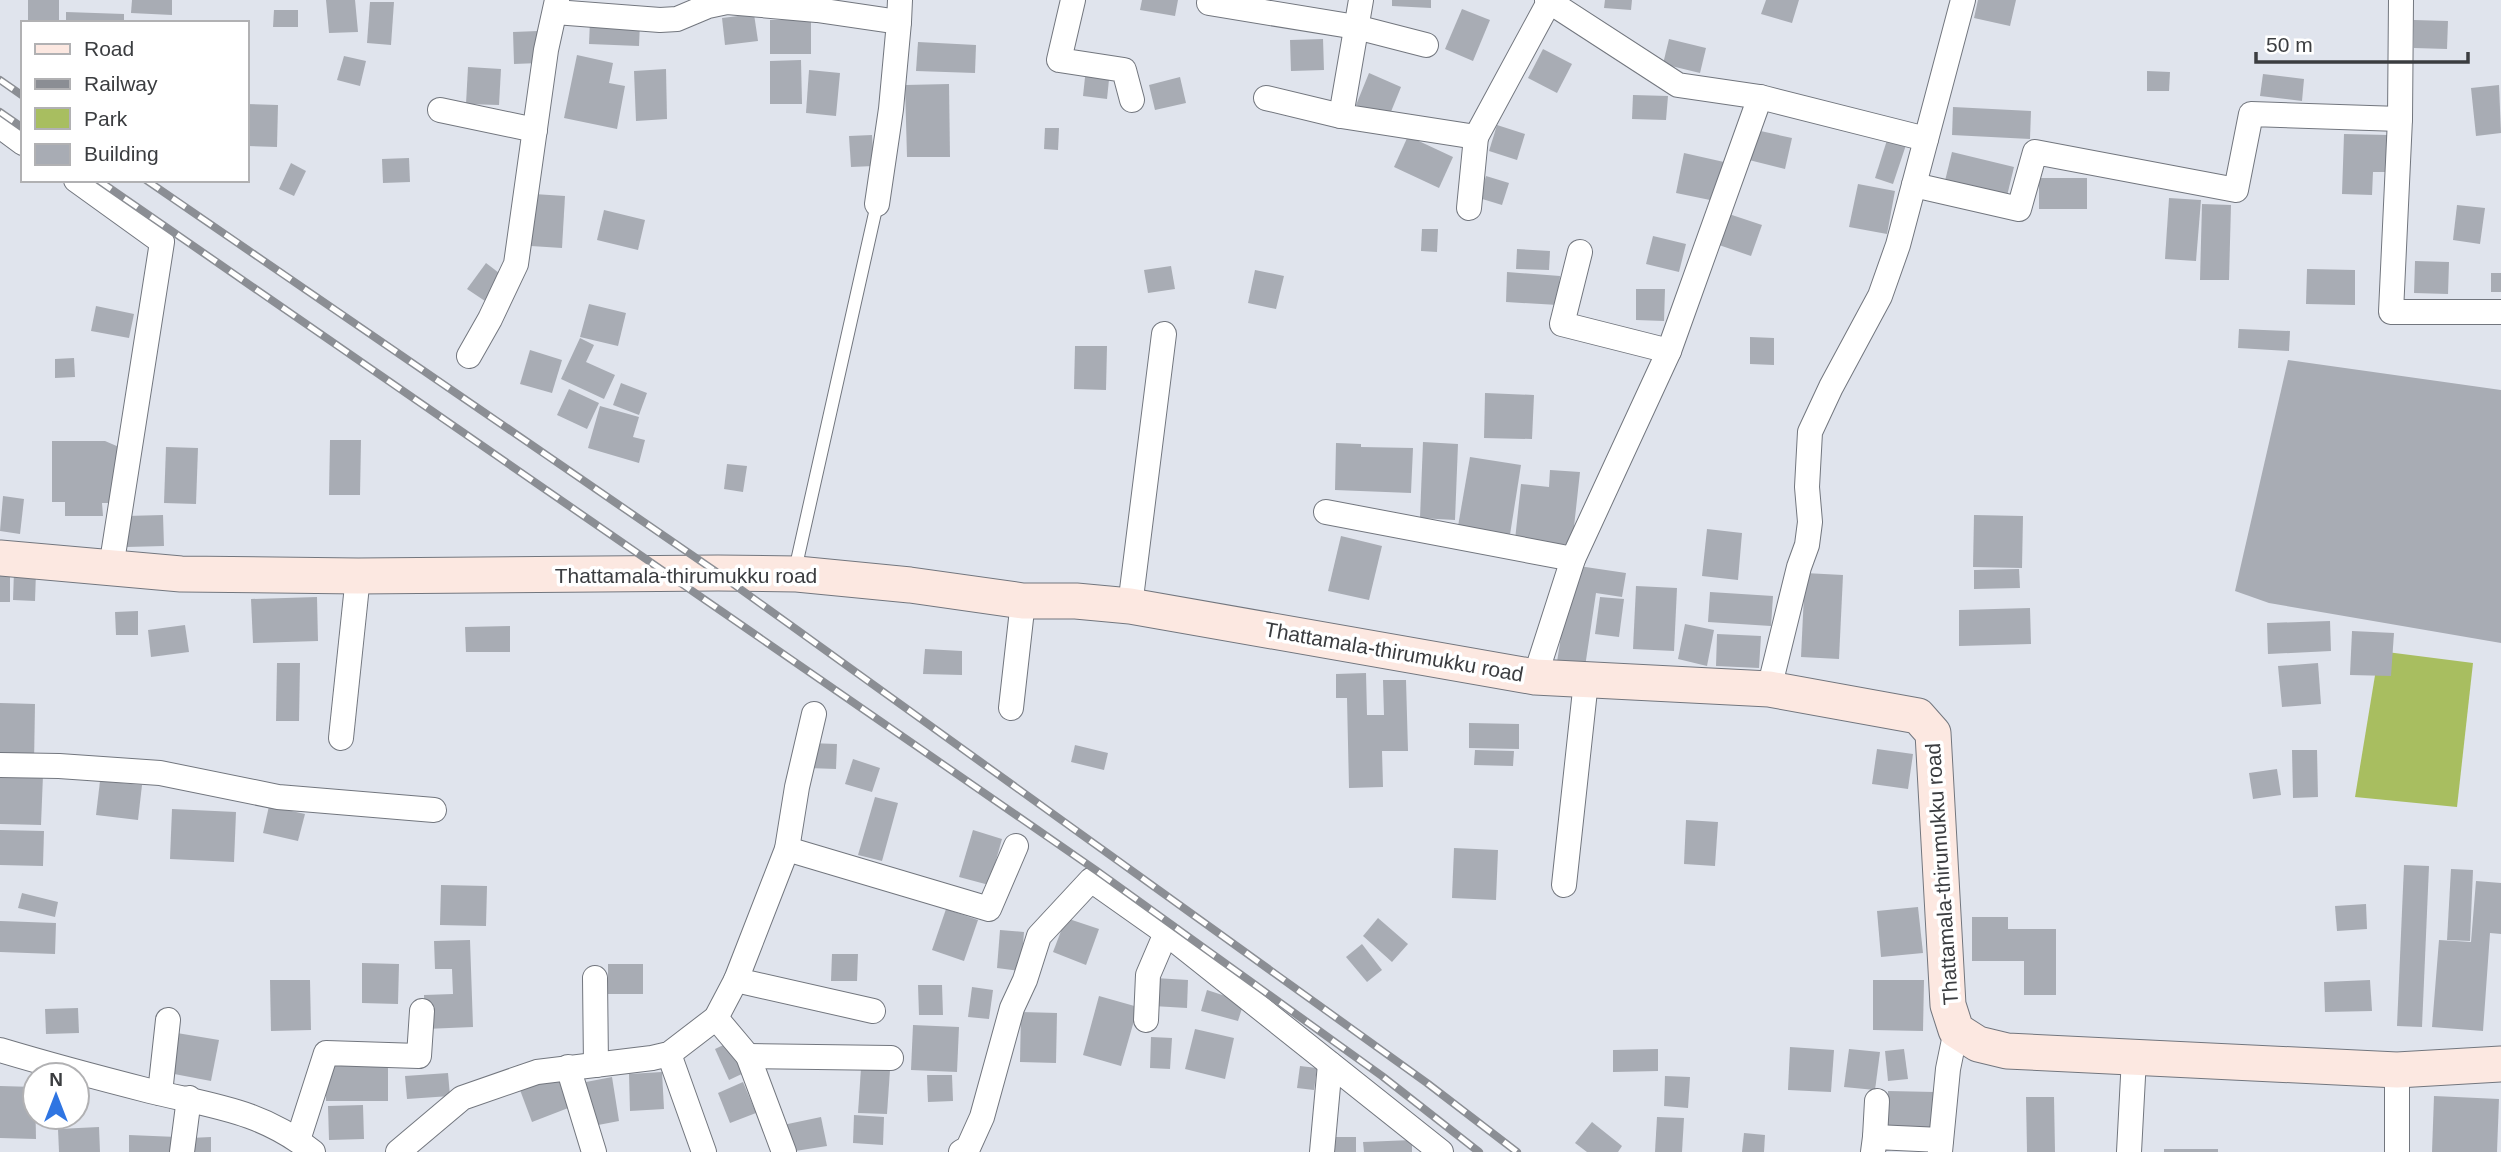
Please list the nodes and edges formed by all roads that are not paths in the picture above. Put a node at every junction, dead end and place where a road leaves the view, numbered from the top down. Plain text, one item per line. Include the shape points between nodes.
1 (1073, 0) edge
2 (1360, 0) edge
3 (1963, 0) edge
4 (2401, 0) edge
5 (1548, 1) edge
6 (1209, 3) dead end
7 (556, 6) edge
8 (899, 11) edge
9 (1356, 27) junction
10 (1426, 45) dead end
11 (1760, 97) junction
12 (1266, 98) dead end
13 (1132, 100) dead end
14 (440, 110) dead end
15 (1341, 116) junction
16 (2400, 118) junction
17 (0, 127) edge
18 (535, 130) junction
19 (1476, 137) junction
20 (1926, 139) junction
21 (21, 142) edge
22 (79, 182) edge
23 (1914, 185) junction
24 (877, 204) joint
25 (1469, 208) dead end
26 (1580, 252) dead end
27 (2501, 312) edge
28 (1164, 334) dead end
29 (1669, 351) junction
30 (469, 356) dead end
31 (1326, 512) dead end
32 (0, 558) edge
33 (1573, 559) junction
34 (111, 568) junction
35 (797, 574) junction
36 (358, 576) junction
37 (1023, 601) junction
38 (1130, 606) junction
39 (1535, 677) junction
40 (1586, 681) junction
41 (1769, 689) junction
42 (1011, 708) dead end
43 (814, 715) dead end
44 (341, 738) dead end
45 (0, 765) edge
46 (434, 810) dead end
47 (1016, 846) dead end
48 (787, 849) junction
49 (1564, 885) dead end
50 (1166, 933) junction
51 (595, 978) dead end
52 (736, 981) junction
53 (422, 1011) dead end
54 (873, 1011) dead end
55 (716, 1018) junction
56 (168, 1020) dead end
57 (1146, 1020) dead end
58 (1956, 1030) junction
59 (0, 1050) edge
60 (669, 1054) junction
61 (748, 1056) junction
62 (891, 1058) dead end
63 (2134, 1058) junction
64 (1330, 1064) junction
65 (2501, 1064) edge
66 (596, 1065) junction
67 (568, 1067) junction
68 (2396, 1070) junction
69 (160, 1093) junction
70 (189, 1098) junction
71 (1877, 1101) dead end
72 (1874, 1144) edge
73 (305, 1146) edge
74 (1941, 1146) edge
75 (182, 1152) edge
76 (398, 1152) edge
77 (594, 1152) edge
78 (704, 1152) edge
79 (784, 1152) edge
80 (961, 1152) edge
81 (1322, 1152) edge
82 (1441, 1152) edge
83 (2129, 1152) edge
84 (2396, 1152) edge

1 - 13 street via 1059,60 1124,70
2 - 9 street
3 - 20 street
4 - 16 street
5 - 11 street via 1678,85
5 - 19 street
6 - 9 street
7 - 8 street via 660,20 727,2
7 - 18 street
8 - 24 street
9 - 10 street
9 - 15 street
11 - 20 street
11 - 29 street
12 - 15 street
14 - 18 street
15 - 19 street
16 - 23 street via 2251,114 2236,190 2035,152 2019,209
16 - 27 street via 2391,312
17 - 21 street
18 - 30 street via 516,264
19 - 25 street
20 - 23 street
22 - 34 street via 162,242
23 - 41 street via 1881,296 1810,432 1807,545
24 - 35 lane
26 - 29 street via 1562,324
28 - 38 street
29 - 33 street
31 - 33 street
32 - 34 street, Thattamala-thirumukku road
33 - 39 street
34 - 36 street, Thattamala-thirumukku road via 181,574
35 - 36 street, Thattamala-thirumukku road
35 - 37 street, Thattamala-thirumukku road
36 - 44 street
37 - 38 street, Thattamala-thirumukku road
37 - 42 street
38 - 39 street, Thattamala-thirumukku road
39 - 40 street, Thattamala-thirumukku road
40 - 41 street, Thattamala-thirumukku road
40 - 49 street
41 - 58 street, Thattamala-thirumukku road via 1918,716 1933,733 1945,979
43 - 48 street
45 - 46 street via 160,773 278,797
47 - 48 street via 989,909
48 - 52 street
50 - 57 street via 1149,975
50 - 64 street
50 - 80 street via 1091,880 1062,909 1039,936 1012,1008 982,1117 968,1148
51 - 66 street
52 - 54 street
52 - 55 street
53 - 73 street via 419,1056 326,1053
55 - 60 street
55 - 61 street
56 - 69 street
58 - 63 street, Thattamala-thirumukku road via 1978,1044 2007,1051
58 - 74 street
59 - 69 street
60 - 66 street
60 - 78 street
61 - 62 street
61 - 79 street
63 - 68 street, Thattamala-thirumukku road
63 - 83 street
64 - 81 street
64 - 82 street
65 - 68 street, Thattamala-thirumukku road
66 - 67 street
67 - 76 street via 537,1072 462,1098
67 - 77 street
68 - 84 street
69 - 70 street
70 - 73 street via 260,1118
70 - 75 street
71 - 72 street
72 - 74 street

